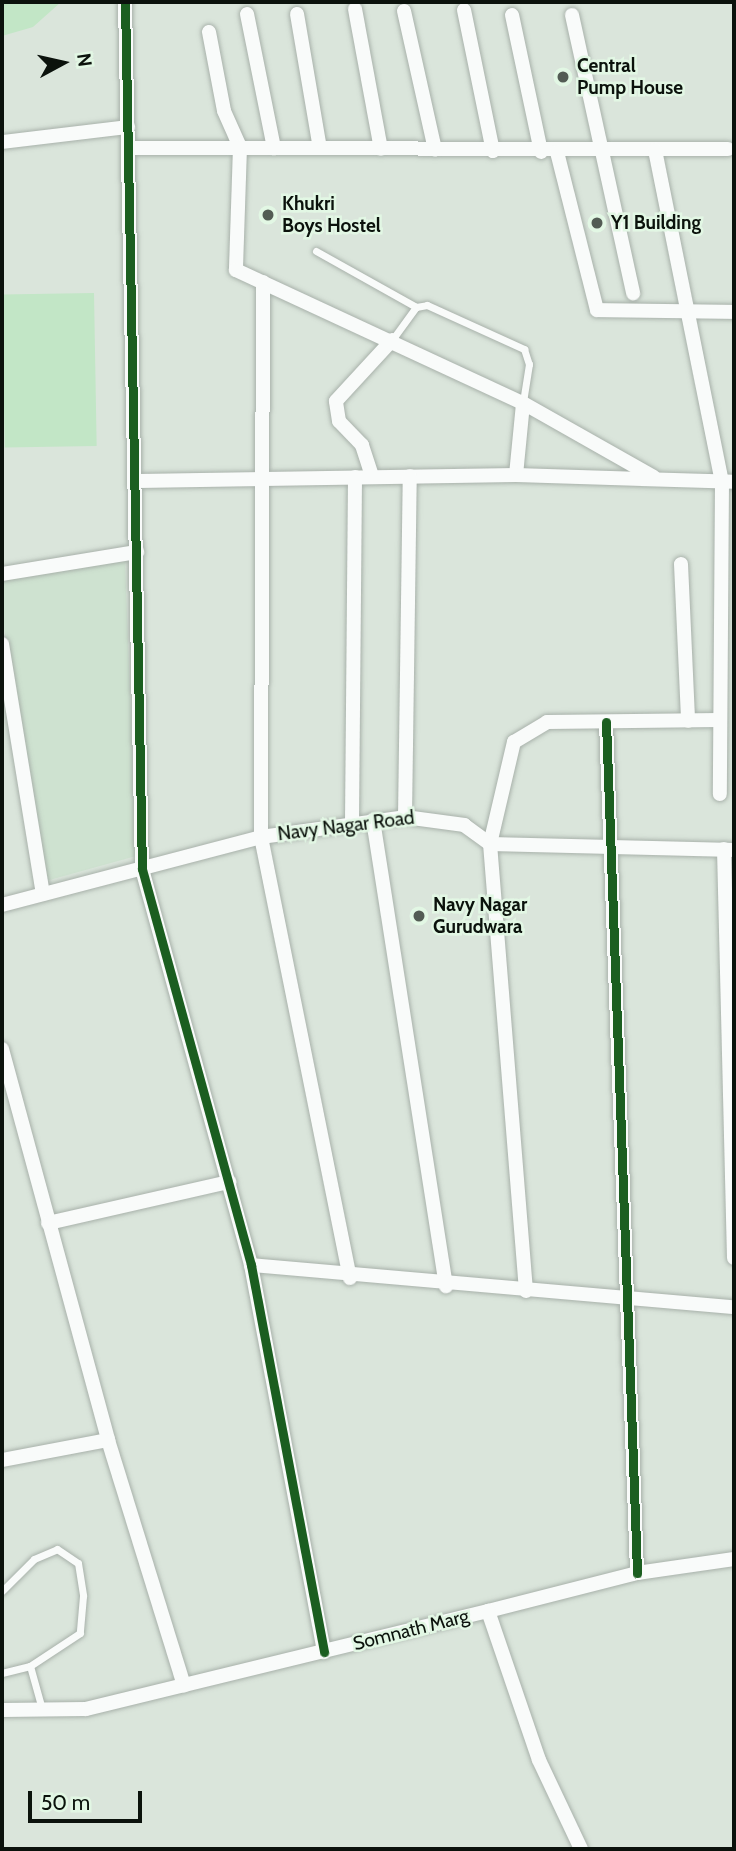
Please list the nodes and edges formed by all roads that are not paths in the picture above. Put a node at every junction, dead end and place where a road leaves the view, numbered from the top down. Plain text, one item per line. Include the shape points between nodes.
1 (125, 2) edge
2 (355, 9) dead end
3 (464, 10) dead end
4 (404, 11) dead end
5 (247, 14) dead end
6 (297, 14) dead end
7 (512, 15) dead end
8 (572, 15) dead end
9 (209, 32) dead end
10 (128, 127) junction
11 (2, 142) edge
12 (240, 147) junction
13 (129, 148) junction
14 (274, 148) junction
15 (320, 148) junction
16 (381, 149) junction
17 (728, 149) dead end
18 (435, 150) junction
19 (655, 150) junction
20 (493, 151) junction
21 (541, 152) junction
22 (557, 152) junction
23 (599, 152) junction
24 (316, 251) dead end
25 (263, 282) junction
26 (634, 293) dead end
27 (416, 307) junction
28 (690, 312) junction
29 (734, 312) edge
30 (392, 340) junction
31 (523, 403) junction
32 (516, 475) junction
33 (372, 476) junction
34 (410, 476) junction
35 (355, 477) junction
36 (654, 477) junction
37 (261, 478) junction
38 (138, 481) junction
39 (728, 482) edge
40 (137, 552) junction
41 (681, 564) dead end
42 (2, 575) edge
43 (2, 644) edge
44 (719, 720) junction
45 (688, 721) junction
46 (606, 722) junction
47 (720, 794) dead end
48 (405, 817) junction
49 (373, 820) junction
50 (352, 822) junction
51 (261, 837) junction
52 (490, 844) junction
53 (608, 847) junction
54 (729, 849) edge
55 (142, 869) junction
56 (43, 894) junction
57 (2, 905) edge
58 (2, 1049) edge
59 (229, 1182) junction
60 (48, 1223) junction
61 (734, 1258) edge
62 (251, 1265) junction
63 (350, 1278) junction
64 (446, 1286) junction
65 (526, 1291) junction
66 (624, 1296) junction
67 (734, 1307) edge
68 (108, 1440) junction
69 (2, 1460) edge
70 (734, 1559) edge
71 (637, 1573) junction
72 (2, 1591) edge
73 (488, 1611) junction
74 (324, 1652) junction
75 (30, 1666) junction
76 (2, 1673) edge
77 (184, 1686) junction
78 (2, 1710) edge
79 (42, 1710) junction
80 (581, 1849) edge

1 - 10 street
2 - 16 street
3 - 20 street
4 - 18 street
5 - 14 street
6 - 15 street
7 - 21 street
8 - 23 street
9 - 12 street via 224,111
10 - 11 street
10 - 13 street
12 - 13 street
12 - 14 street
12 - 25 street via 236,270
13 - 38 street
14 - 15 street
15 - 16 street
16 - 18 street
17 - 19 street
18 - 20 street
19 - 23 street
19 - 28 street
20 - 21 street
21 - 22 street
22 - 23 street
22 - 28 street via 597,310
23 - 26 street
24 - 27 lane
25 - 30 street
25 - 37 street
27 - 30 lane
27 - 31 lane via 427,305 524,349 529,364
28 - 29 street
28 - 39 street
30 - 31 street
30 - 33 street via 336,401 340,421 362,444
31 - 32 street
31 - 36 street
32 - 34 street
32 - 36 street
33 - 34 street
33 - 35 street
34 - 48 street
35 - 37 street
35 - 50 street
36 - 39 street
37 - 38 street
37 - 51 street
38 - 40 street
39 - 44 street
40 - 42 street
40 - 55 street
41 - 45 street
43 - 56 street
44 - 45 street
44 - 47 street
45 - 46 street
46 - 52 street via 547,722 514,742
46 - 53 street
48 - 49 street, Navy Nagar Road
48 - 52 street, Navy Nagar Road via 464,825
49 - 50 street, Navy Nagar Road
49 - 64 street
50 - 51 street, Navy Nagar Road
51 - 55 street, Navy Nagar Road
51 - 63 street
52 - 53 street
52 - 65 street
53 - 54 street
53 - 66 street
54 - 61 street
55 - 56 street, Navy Nagar Road
55 - 59 street
56 - 57 street, Navy Nagar Road
58 - 60 street
59 - 60 street
59 - 62 street
60 - 68 street
62 - 63 street
62 - 74 street
63 - 64 street
64 - 65 street
65 - 66 street
66 - 67 street
66 - 71 street
68 - 69 street
68 - 77 street
70 - 71 street
71 - 73 street
72 - 75 lane via 34,1559 57,1549 78,1563 80,1633
73 - 74 street, Somnath Marg
73 - 80 street, Somnath Marg via 539,1760
74 - 77 street, Somnath Marg
75 - 76 lane
75 - 79 lane
77 - 79 street, Somnath Marg via 86,1709
78 - 79 street, Somnath Marg

